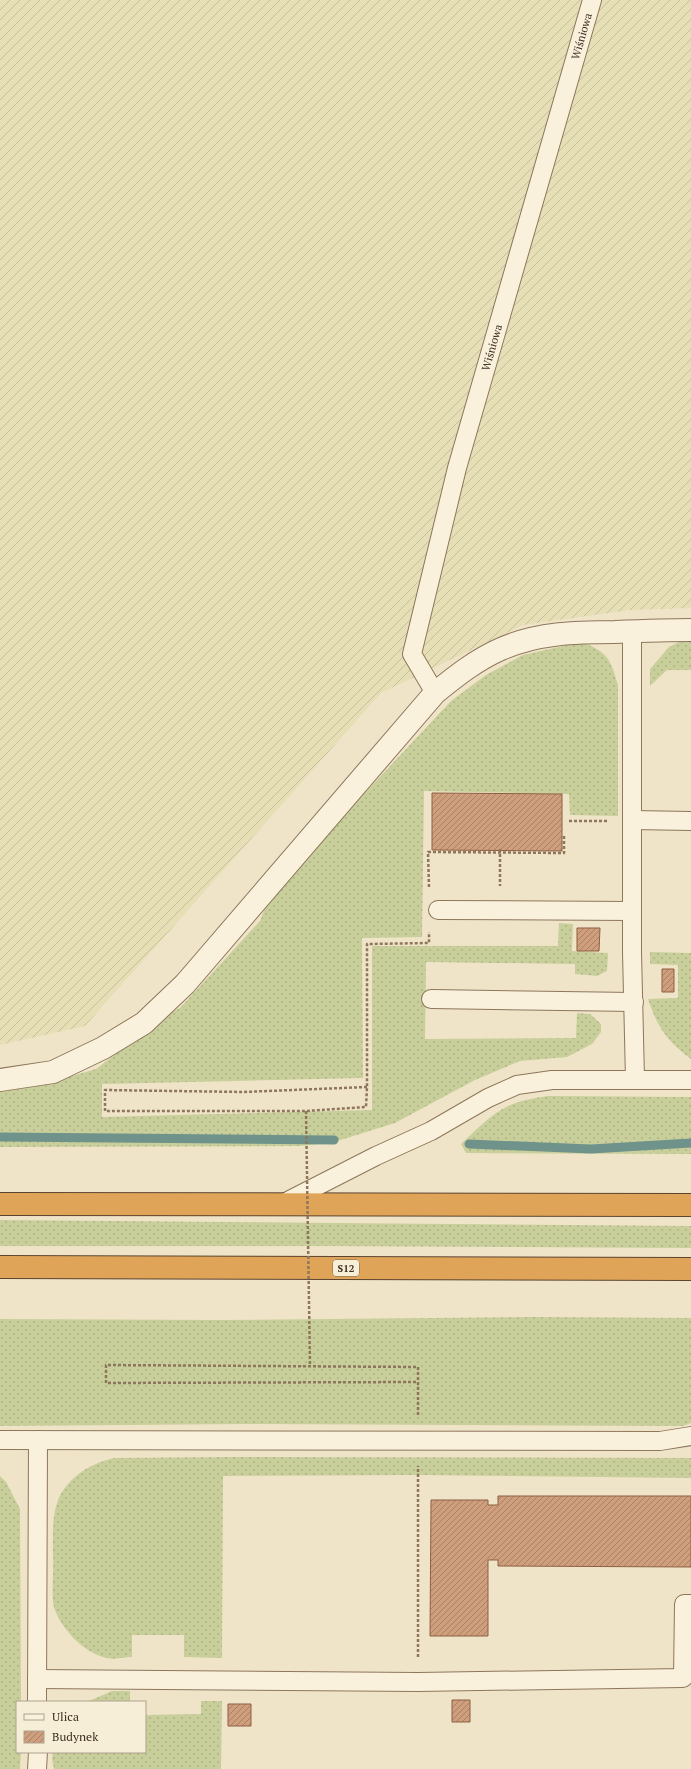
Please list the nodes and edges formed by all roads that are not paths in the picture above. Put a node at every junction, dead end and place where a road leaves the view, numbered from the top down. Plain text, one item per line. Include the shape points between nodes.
1 (592, 0) edge
2 (691, 630) edge
3 (632, 631) junction
4 (435, 693) junction
5 (632, 820) junction
6 (691, 821) edge
7 (438, 910) dead end
8 (632, 911) junction
9 (431, 999) dead end
10 (634, 1002) junction
11 (635, 1079) junction
12 (0, 1080) edge
13 (691, 1080) edge
14 (0, 1204) edge
15 (282, 1204) junction
16 (691, 1205) edge
17 (0, 1267) edge
18 (691, 1269) edge
19 (691, 1436) edge
20 (0, 1440) edge
21 (38, 1440) junction
22 (691, 1604) edge
23 (37, 1679) junction
24 (37, 1701) edge
25 (38, 1753) edge
26 (37, 1769) edge

1 - 4 lane, Wiśniowa via 457,468 412,654
2 - 3 street
3 - 4 street via 568,633 523,641 481,659
3 - 5 lane
4 - 12 street via 190,979 144,1023 110,1044 53,1072
5 - 6 lane
5 - 8 lane
7 - 8 lane
8 - 10 lane
9 - 10 lane
10 - 11 lane
11 - 13 lane
11 - 15 lane via 552,1080 517,1085 488,1098 431,1131
14 - 15 highway
15 - 16 highway
17 - 18 highway, S12
19 - 21 lane via 660,1441
20 - 21 lane
21 - 23 lane
22 - 23 lane via 684,1604 683,1678 418,1682
23 - 24 lane
25 - 26 lane

